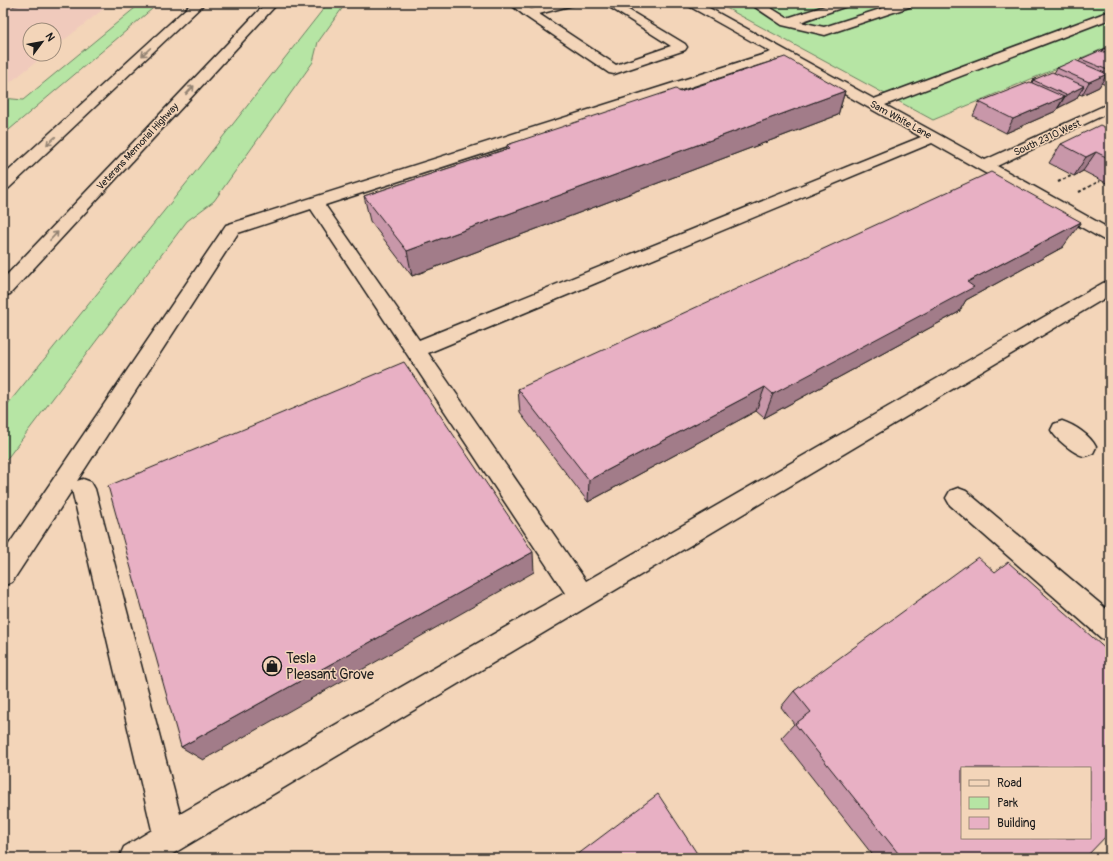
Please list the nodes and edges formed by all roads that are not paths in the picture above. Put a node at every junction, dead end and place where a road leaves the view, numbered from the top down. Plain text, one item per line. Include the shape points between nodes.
1 (199, 3) edge
2 (272, 3) edge
3 (515, 3) edge
4 (569, 3) edge
5 (609, 3) edge
6 (692, 3) edge
7 (755, 3) edge
8 (846, 3) edge
9 (911, 3) edge
10 (529, 12) junction
11 (1110, 15) edge
12 (786, 22) junction
13 (773, 25) dead end
14 (782, 53) junction
15 (874, 104) junction
16 (1110, 107) edge
17 (1080, 122) junction
18 (1098, 130) edge
19 (933, 137) junction
20 (985, 166) junction
21 (3, 185) edge
22 (314, 202) junction
23 (1110, 236) edge
24 (27, 264) junction
25 (1110, 286) edge
26 (3, 290) edge
27 (3, 300) edge
28 (415, 350) junction
29 (1062, 430) dead end
30 (1085, 447) dead end
31 (83, 490) dead end
32 (958, 498) dead end
33 (3, 574) edge
34 (582, 597) junction
35 (1110, 629) edge
36 (170, 838) junction
37 (135, 858) edge

1 -> 21 main road
24 -> 2 main road, Veterans Memorial Highway
3 - 10 main road
4 - 10 main road
5 - 10 main road via 681,47 614,70
6 - 14 main road, Sam White Lane via 753,31
7 - 12 main road
8 - 12 main road
9 - 12 main road via 825,31
11 - 15 main road
12 - 13 main road
14 - 15 main road, Sam White Lane
14 - 22 main road
15 - 19 main road, Sam White Lane
16 - 17 main road, South 2310 West
17 - 18 main road
17 - 20 main road, South 2310 West
19 - 20 main road, Sam White Lane
19 - 28 main road
20 - 23 main road, Sam White Lane
22 - 28 main road
22 - 33 main road via 232,229
24 - 26 main road, Veterans Memorial Highway
24 - 27 main road
25 - 34 main road
28 - 34 main road
29 - 30 main road
31 - 36 main road
32 - 35 main road
34 - 36 main road
36 - 37 main road

